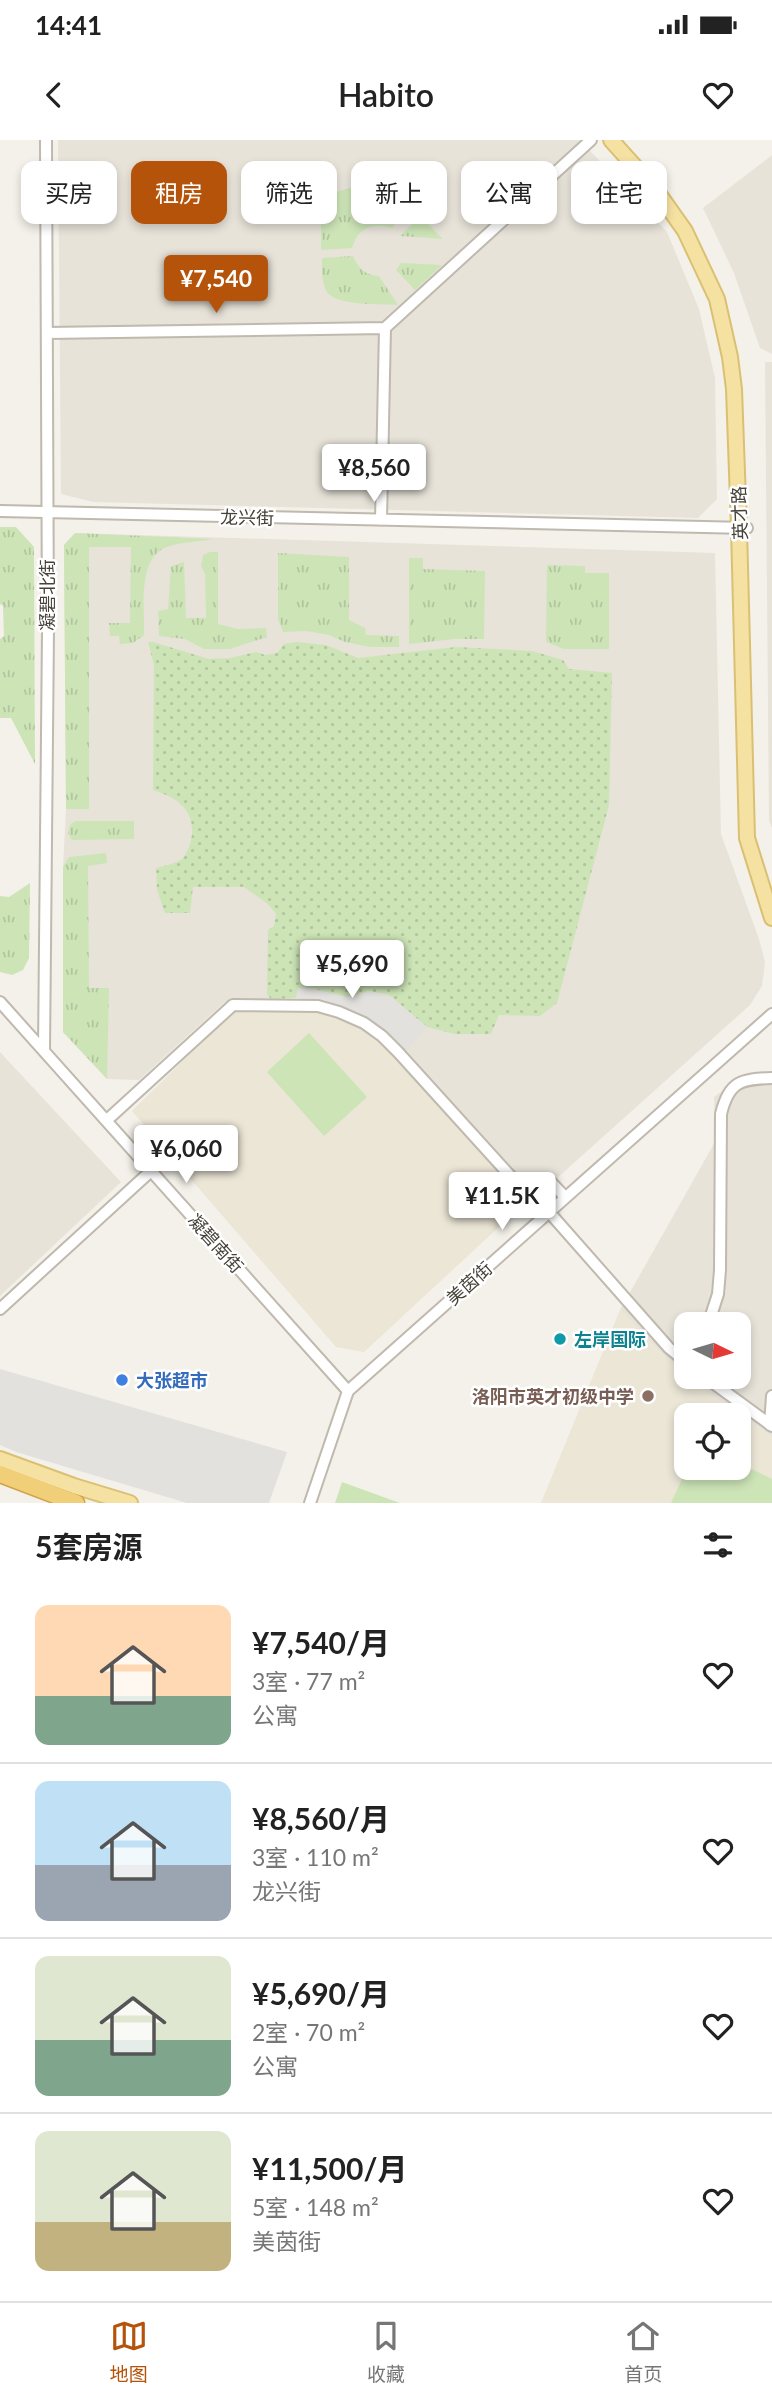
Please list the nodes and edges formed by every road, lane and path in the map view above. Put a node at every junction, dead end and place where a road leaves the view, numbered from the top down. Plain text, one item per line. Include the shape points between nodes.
1 (46, 140) edge
2 (591, 140) edge
3 (611, 140) edge
4 (621, 140) edge
5 (385, 328) junction
6 (47, 333) junction
7 (0, 511) edge
8 (47, 512) junction
9 (381, 520) junction
10 (743, 528) junction
11 (772, 894) edge
12 (772, 918) edge
13 (0, 1002) edge
14 (772, 1014) edge
15 (44, 1049) junction
16 (772, 1078) edge
17 (107, 1120) junction
18 (152, 1170) junction
19 (565, 1197) junction
20 (549, 1212) junction
21 (0, 1310) edge
22 (712, 1312) edge
23 (674, 1352) edge
24 (723, 1390) edge
25 (348, 1391) junction
26 (772, 1396) edge
27 (771, 1425) edge
28 (0, 1459) edge
29 (3, 1476) edge
30 (76, 1503) edge
31 (130, 1503) edge
32 (310, 1503) edge

1 - 6 street, 凝碧北街
2 - 5 street
3 - 10 main road, 英才路 via 685,231 717,299 734,389
4 - 10 main road, 英才路 via 692,226 725,296 743,388
5 - 6 street
5 - 9 street
6 - 8 street, 凝碧北街
7 - 8 street, 龙兴街
8 - 9 street, 龙兴街
8 - 15 street, 凝碧北街
9 - 10 street, 龙兴街
10 - 11 main road, 英才路 via 754,835
10 - 12 main road, 英才路 via 747,838
13 - 15 street, 凝碧南街
14 - 19 street, 美茵街
15 - 17 street, 凝碧南街
16 - 22 street via 746,1079 724,1098 720,1270
17 - 18 street, 凝碧南街
17 - 19 street via 233,1005 318,1006 353,1018 382,1036 514,1180 548,1179
18 - 21 street
18 - 25 street, 凝碧南街
19 - 20 street, 美茵街
20 - 23 street
20 - 25 street, 美茵街
24 - 27 street
25 - 32 street, 美茵街
26 - 27 street
28 - 31 main road
29 - 30 highway

